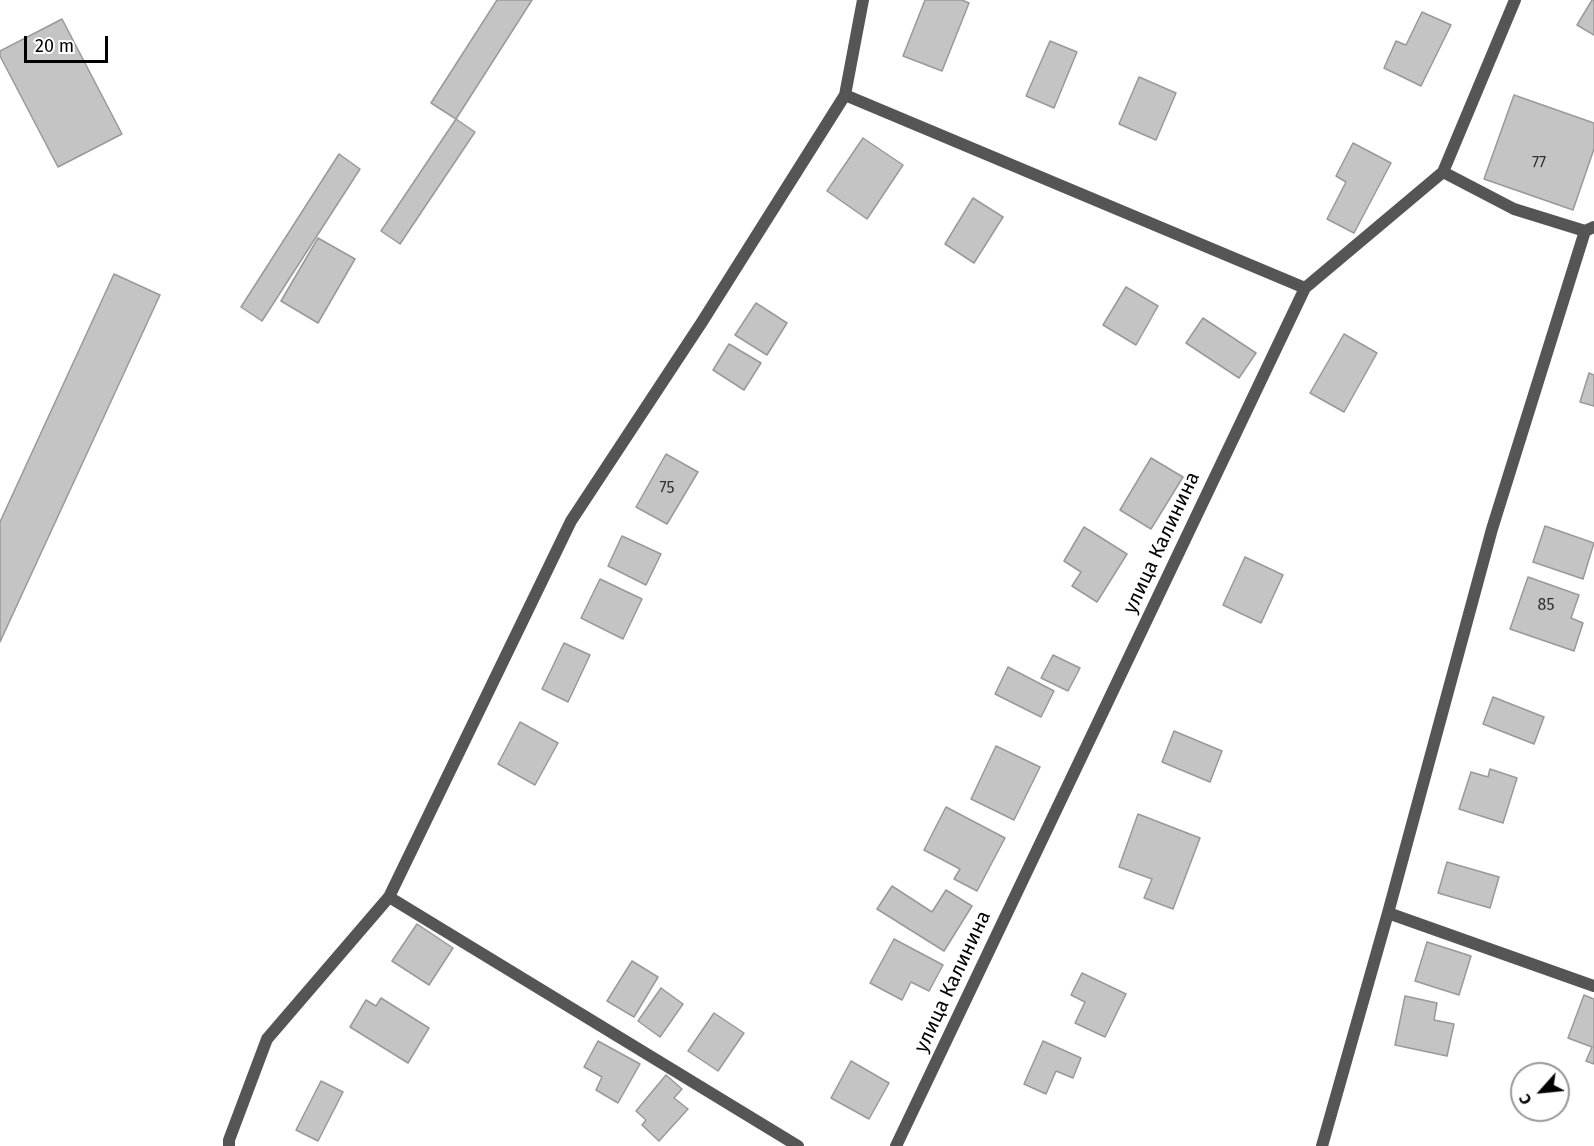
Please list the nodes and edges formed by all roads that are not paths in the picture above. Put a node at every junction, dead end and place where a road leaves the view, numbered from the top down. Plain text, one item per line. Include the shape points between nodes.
1 (863, 0) edge
2 (1515, 0) edge
3 (844, 95) junction
4 (1443, 172) junction
5 (1589, 229) edge
6 (1305, 288) junction
7 (390, 897) junction
8 (1388, 913) junction
9 (1594, 986) edge
10 (229, 1146) edge
11 (798, 1146) edge
12 (897, 1146) edge
13 (1322, 1146) edge

1 - 3 street
2 - 4 street, улица Калинина
3 - 6 street
3 - 7 street via 571,521
4 - 5 street via 1514,209
4 - 6 street, улица Калинина
5 - 8 street via 1492,530
6 - 12 street, улица Калинина
7 - 10 street via 267,1039
7 - 11 street
8 - 9 street
8 - 13 street

